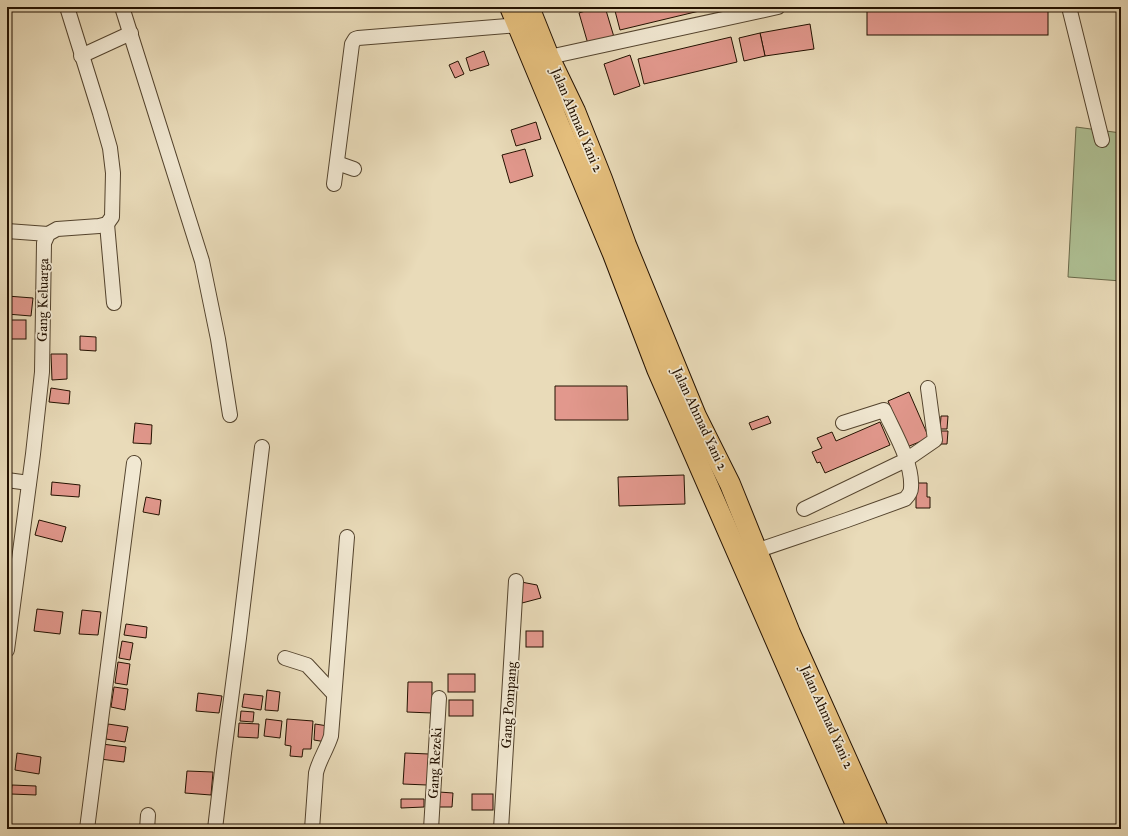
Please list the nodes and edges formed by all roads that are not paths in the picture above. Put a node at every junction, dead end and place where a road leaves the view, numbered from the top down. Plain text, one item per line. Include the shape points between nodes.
1 (66, 7) edge
2 (122, 7) edge
3 (510, 7) edge
4 (529, 7) edge
5 (778, 7) edge
6 (1069, 7) edge
7 (519, 25) junction
8 (131, 33) junction
9 (81, 56) junction
10 (549, 57) junction
11 (1102, 140) dead end
12 (337, 163) junction
13 (354, 169) dead end
14 (334, 184) dead end
15 (107, 224) junction
16 (7, 231) edge
17 (48, 234) junction
18 (114, 303) dead end
19 (928, 388) dead end
20 (230, 415) dead end
21 (843, 423) dead end
22 (262, 447) dead end
23 (906, 460) junction
24 (134, 463) dead end
25 (7, 480) edge
26 (29, 483) junction
27 (804, 509) dead end
28 (347, 537) dead end
29 (756, 550) junction
30 (516, 582) dead end
31 (8, 634) edge
32 (7, 650) edge
33 (285, 658) dead end
34 (334, 694) junction
35 (439, 698) dead end
36 (841, 769) junction
37 (148, 815) dead end
38 (87, 829) edge
39 (147, 829) edge
40 (215, 829) edge
41 (312, 829) edge
42 (431, 829) edge
43 (501, 829) edge
44 (858, 829) edge
45 (878, 829) edge

1 - 9 street
2 - 8 street
3 - 7 highway, Jalan Ahmad Yani 2
4 - 10 highway, Jalan Ahmad Yani 2
5 - 10 street
6 - 11 street
7 - 12 street via 354,39
7 - 36 highway, Jalan Ahmad Yani 2 via 613,254 656,369
8 - 9 street
8 - 20 street via 202,260
9 - 15 street via 110,148 113,173 112,217
10 - 29 highway, Jalan Ahmad Yani 2 via 580,124 626,246 696,416 730,484
12 - 13 street
12 - 14 street
15 - 17 street via 57,229
15 - 18 street
16 - 17 street
17 - 26 street, Gang Keluarga via 44,243 42,372
19 - 23 street via 935,440
21 - 23 street via 884,410
22 - 40 street
23 - 27 street
23 - 29 street via 911,489 905,499
24 - 38 street
25 - 26 street
26 - 31 street, Gang Keluarga
28 - 34 street
29 - 36 highway, Jalan Ahmad Yani 2
30 - 43 street, Gang Pompang
31 - 32 street, Gang Keluarga
33 - 34 street via 307,665
34 - 41 street via 329,743 316,774
35 - 42 street, Gang Rezeki
36 - 44 highway, Jalan Ahmad Yani 2
36 - 45 highway, Jalan Ahmad Yani 2
37 - 39 street

